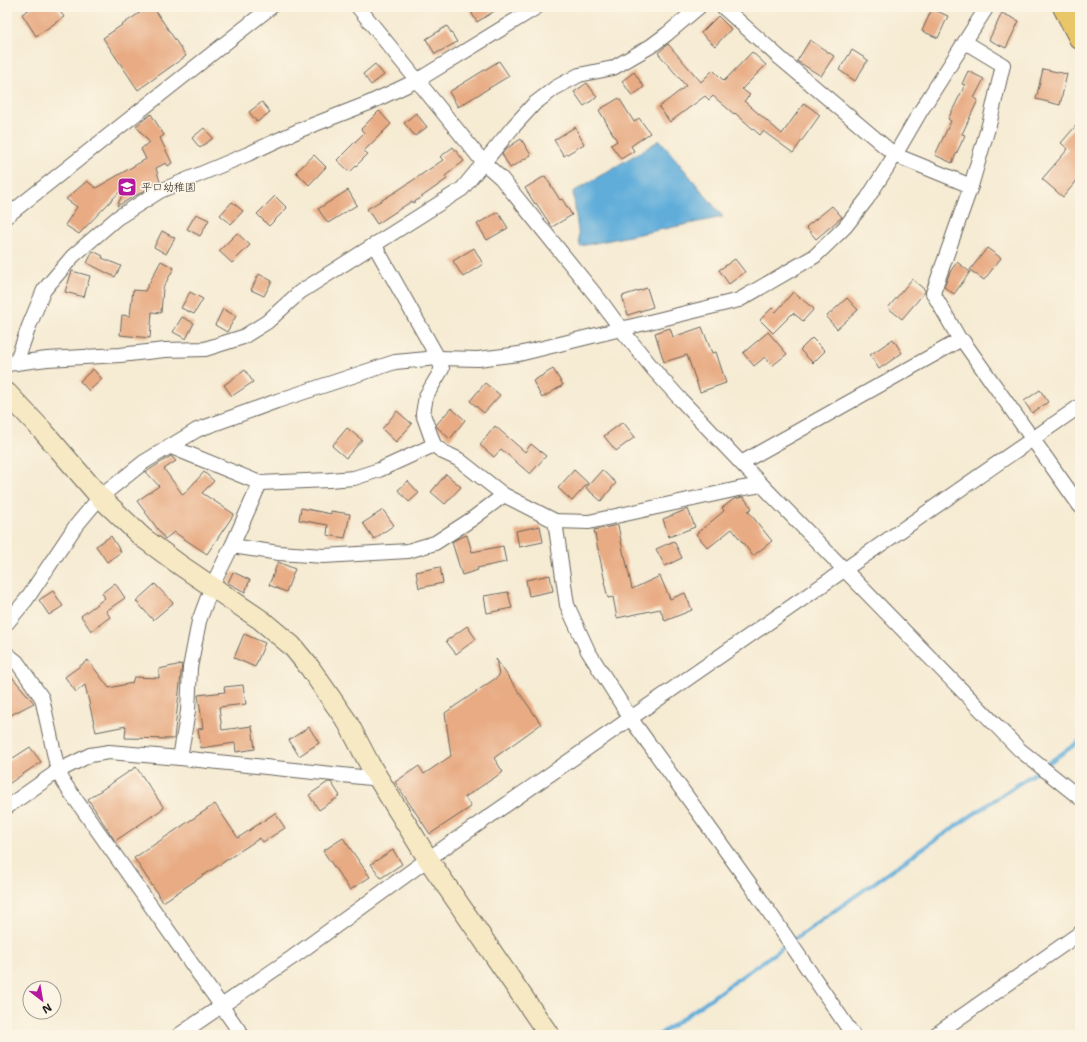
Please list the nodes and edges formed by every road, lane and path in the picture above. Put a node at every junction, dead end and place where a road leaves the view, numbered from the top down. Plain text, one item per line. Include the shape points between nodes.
1 (271, 7) edge
2 (358, 7) edge
3 (537, 7) edge
4 (699, 7) edge
5 (723, 7) edge
6 (987, 7) edge
7 (1064, 7) edge
8 (1080, 38) edge
9 (965, 42) junction
10 (418, 80) junction
11 (895, 155) junction
12 (484, 162) junction
13 (971, 186) junction
14 (7, 216) edge
15 (374, 246) junction
16 (621, 330) junction
17 (960, 340) junction
18 (438, 358) junction
19 (12, 363) edge
20 (7, 393) edge
21 (1080, 406) edge
22 (1033, 439) junction
23 (434, 445) junction
24 (169, 446) junction
25 (741, 463) junction
26 (260, 483) junction
27 (762, 485) junction
28 (504, 495) junction
29 (100, 496) junction
30 (1080, 506) edge
31 (555, 521) junction
32 (232, 546) junction
33 (845, 570) junction
34 (212, 586) junction
35 (7, 623) edge
36 (7, 654) edge
37 (631, 719) junction
38 (180, 758) junction
39 (58, 771) junction
40 (380, 779) junction
41 (1080, 798) edge
42 (7, 807) edge
43 (428, 859) junction
44 (1080, 932) edge
45 (222, 1006) junction
46 (179, 1035) edge
47 (242, 1035) edge
48 (549, 1035) edge
49 (853, 1035) edge
50 (935, 1035) edge

1 - 14 street
2 - 10 street
3 - 10 street
4 - 12 street via 667,34 613,68 580,75 555,88 534,104
5 - 11 street
6 - 9 street
7 - 8 highway
9 - 11 street
9 - 13 street via 1003,65
10 - 12 street
10 - 19 street via 160,192 117,218 73,256 44,290
11 - 13 street
11 - 16 street via 867,199 845,227 815,256 739,300
12 - 15 street via 462,189
12 - 16 street via 501,178
13 - 17 street via 933,293
15 - 18 street
15 - 19 street via 300,292 267,322 243,337 205,349
16 - 18 street via 519,354 478,359
16 - 25 street via 654,370
17 - 22 street
17 - 25 street
18 - 23 street via 442,369 426,396 423,414
18 - 24 street via 395,362 277,400 197,430
20 - 29 street
21 - 22 street
22 - 30 street
22 - 33 street
23 - 26 street via 379,470 354,478
23 - 28 street via 458,459
24 - 26 street
24 - 29 street
25 - 27 street
26 - 32 street
27 - 31 street via 589,522
27 - 33 street
28 - 31 street
28 - 32 street via 435,543 408,551 324,556
29 - 34 street via 142,536
29 - 35 street
31 - 37 street via 567,605 588,651
32 - 34 street
33 - 37 street
33 - 41 street via 1020,750
34 - 38 street via 199,621 190,668 188,712
34 - 40 street via 261,620 292,646 348,723
36 - 39 street via 17,662 42,698
37 - 43 street
37 - 49 street via 752,887
38 - 39 street via 109,752 90,755
38 - 40 street
39 - 42 street
39 - 45 street
40 - 43 street
43 - 45 street
43 - 48 street
44 - 50 street
45 - 46 street
45 - 47 street

